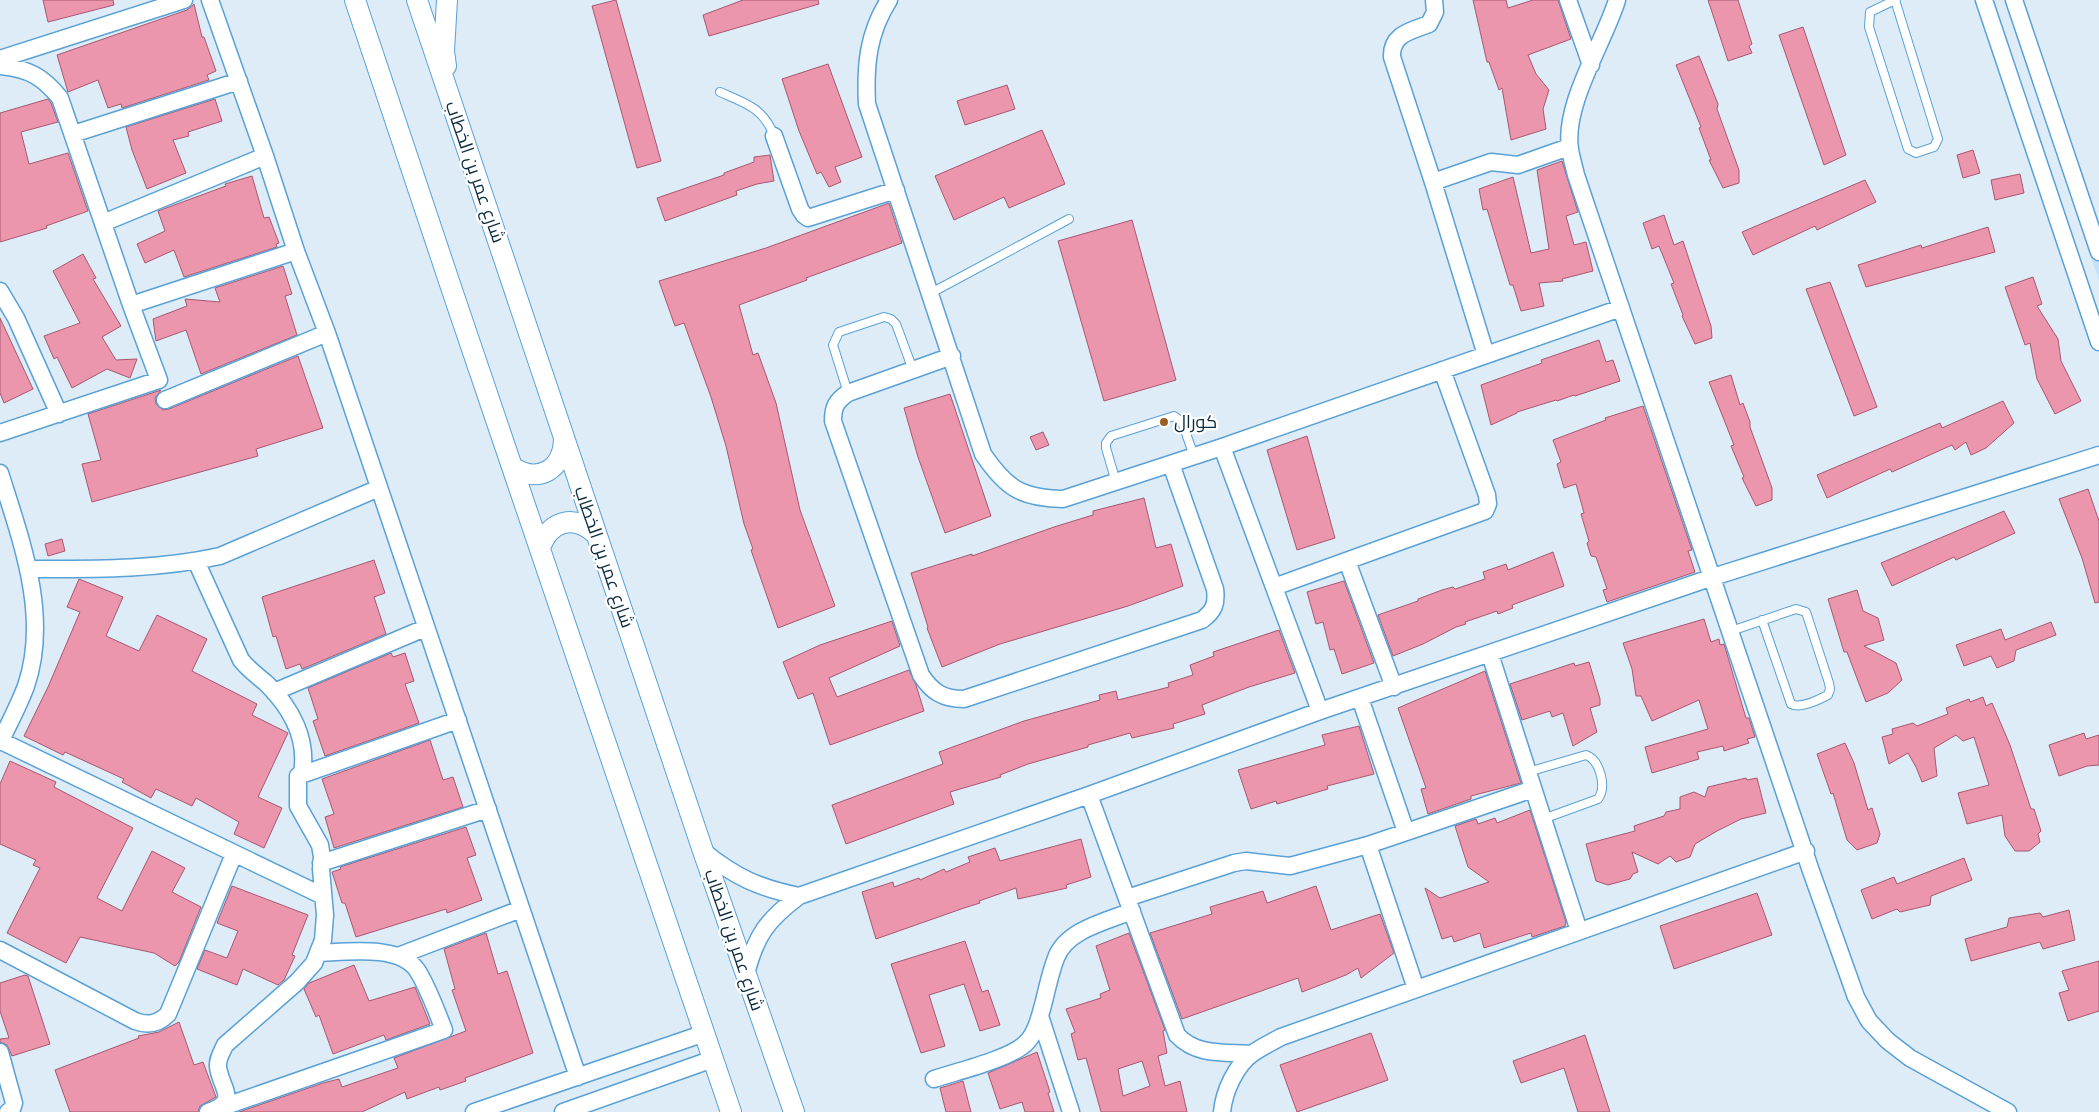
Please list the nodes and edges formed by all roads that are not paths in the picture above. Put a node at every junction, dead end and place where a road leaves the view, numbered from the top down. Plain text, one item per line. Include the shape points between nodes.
1 (184, 0) edge
2 (210, 0) edge
3 (355, 0) edge
4 (416, 0) edge
5 (448, 0) edge
6 (889, 0) edge
7 (1434, 0) edge
8 (1568, 0) edge
9 (1617, 0) edge
10 (1896, 0) edge
11 (1984, 0) edge
12 (2014, 0) edge
13 (0, 59) edge
14 (1591, 64) junction
15 (0, 67) edge
16 (0, 79) edge
17 (239, 82) junction
18 (720, 92) dead end
19 (452, 103) junction
20 (73, 134) junction
21 (774, 136) joint
22 (1569, 148) junction
23 (265, 156) junction
24 (1433, 182) junction
25 (896, 190) junction
26 (2094, 217) edge
27 (1069, 219) dead end
28 (103, 223) junction
29 (296, 251) junction
30 (2099, 251) edge
31 (0, 291) edge
32 (931, 293) junction
33 (131, 305) junction
34 (1621, 308) junction
35 (328, 333) junction
36 (2099, 342) edge
37 (1486, 355) junction
38 (952, 356) junction
39 (913, 370) junction
40 (1442, 370) junction
41 (848, 393) junction
42 (165, 400) dead end
43 (59, 414) junction
44 (0, 434) edge
45 (564, 439) junction
46 (1222, 447) junction
47 (2099, 455) edge
48 (1194, 456) junction
49 (1171, 464) junction
50 (512, 467) junction
51 (0, 473) edge
52 (1116, 482) junction
53 (379, 488) junction
54 (596, 534) junction
55 (540, 548) junction
56 (196, 561) junction
57 (1348, 561) junction
58 (28, 569) junction
59 (1713, 577) junction
60 (1274, 587) junction
61 (1762, 620) junction
62 (426, 628) junction
63 (1731, 630) junction
64 (1490, 654) junction
65 (1394, 687) junction
66 (274, 692) junction
67 (1360, 698) junction
68 (1320, 711) junction
69 (458, 720) junction
70 (0, 741) edge
71 (1528, 772) junction
72 (298, 776) junction
73 (1533, 789) junction
74 (1089, 795) junction
75 (488, 808) junction
76 (1543, 819) junction
77 (1406, 832) junction
78 (1368, 845) junction
79 (704, 852) junction
80 (1806, 852) junction
81 (234, 854) junction
82 (321, 863) junction
83 (323, 896) junction
84 (799, 896) junction
85 (1129, 904) junction
86 (521, 909) junction
87 (1579, 932) junction
88 (0, 950) edge
89 (318, 953) junction
90 (398, 956) junction
91 (746, 974) junction
92 (1416, 989) junction
93 (1040, 1016) junction
94 (705, 1034) junction
95 (0, 1052) edge
96 (1252, 1054) junction
97 (713, 1059) junction
98 (578, 1077) junction
99 (934, 1079) dead end
100 (595, 1107) edge
101 (214, 1110) edge
102 (8, 1112) edge
103 (474, 1112) edge
104 (563, 1112) edge
105 (731, 1112) edge
106 (794, 1112) edge
107 (1070, 1112) edge
108 (1222, 1112) edge
109 (2008, 1112) edge

1 - 13 street
2 - 17 street
3 - 50 street
4 - 19 street, شارع عمر بن الخطاب
5 - 19 street via 444,51
6 - 25 street via 870,41 865,72 867,104
7 - 24 street via 1435,12 1429,24 1399,36 1391,49
8 - 14 street
9 - 14 street
10 - 10 lane via 1870,12 1869,27 1908,149 1916,153 1934,147 1938,139
11 - 36 street
12 - 26 street
14 - 22 street via 1570,125
15 - 16 street
15 - 20 street via 18,68 49,84 60,98
17 - 20 street
17 - 23 street
18 - 21 lane via 761,112 770,123
19 - 45 street, شارع عمر بن الخطاب
20 - 28 street
21 - 25 street via 800,209 808,218
22 - 24 street via 1518,165 1491,162
22 - 34 street
23 - 28 street
23 - 29 street
24 - 37 street
25 - 32 street
26 - 30 street
27 - 32 lane
28 - 33 street
29 - 33 street
29 - 35 street
31 - 43 street via 16,318
32 - 38 street
33 - 43 street via 159,380
34 - 37 street
34 - 59 street
35 - 42 street
35 - 53 street
37 - 40 street
38 - 39 street
38 - 52 street via 983,454 996,474 1016,490 1039,498 1063,499
39 - 41 street
39 - 41 lane via 896,324 884,317 869,321 839,332 834,338 834,352
40 - 46 street
40 - 57 street via 1487,495 1485,511
41 - 49 street via 838,399 833,421 921,675 939,695 951,699 964,699 1202,620 1212,612 1217,601 1215,589
43 - 44 street
45 - 50 street via 561,458 548,471 529,474
45 - 54 street, شارع عمر بن الخطاب
46 - 48 street
46 - 60 street
47 - 59 street
48 - 49 street
48 - 52 lane via 1182,422 1174,416 1112,436 1106,448
49 - 52 street
50 - 55 street
51 - 58 street
53 - 56 street via 220,556
53 - 62 street
54 - 55 street via 579,523 559,524 550,530
54 - 79 street, شارع عمر بن الخطاب
55 - 94 street
56 - 58 street via 127,568
56 - 66 street via 242,660
57 - 60 street
57 - 65 street
58 - 70 street via 34,606 35,648 26,686
59 - 63 street
59 - 64 street
60 - 68 street
61 - 61 lane via 1796,609 1806,612 1829,683 1828,695 1801,705 1791,704
61 - 63 lane
62 - 66 street
62 - 69 street
63 - 80 street
64 - 65 street
64 - 71 street
65 - 67 street
66 - 72 street via 294,720 303,741 305,758 302,773
67 - 68 street
67 - 77 street
68 - 74 street
69 - 72 street
69 - 75 street
70 - 81 street
71 - 73 street
71 - 76 lane via 1586,755 1596,762 1603,787 1598,799
72 - 82 street via 298,806 320,845
73 - 76 street
73 - 77 street
74 - 84 street
74 - 85 street
75 - 82 street
75 - 86 street
76 - 87 street
77 - 78 street
78 - 85 street via 1290,866 1246,861 1234,863
78 - 92 street
79 - 84 street via 747,882
79 - 91 street, شارع عمر بن الخطاب
80 - 87 street
80 - 109 street via 1856,997 1869,1021 1888,1042 1910,1058
81 - 83 street
81 - 88 street via 168,1014 156,1022 134,1021
82 - 83 street
83 - 89 street via 326,916
84 - 91 street via 779,910 764,929 752,950
85 - 93 street via 1076,934 1065,944 1056,956
85 - 96 street via 1176,1035 1199,1050
86 - 90 street
86 - 98 street
87 - 92 street
89 - 90 street via 380,952
89 - 101 street via 314,963 297,982 225,1045 218,1067 227,1095 224,1104
90 - 101 street via 417,970 444,1030
91 - 106 street, شارع عمر بن الخطاب
92 - 96 street via 1281,1037
93 - 99 street via 1031,1036 1014,1052
93 - 107 street
94 - 97 street
94 - 98 street
95 - 102 street via 14,1102
96 - 108 street via 1234,1076
97 - 100 street
97 - 105 street
98 - 103 street
100 - 104 street

